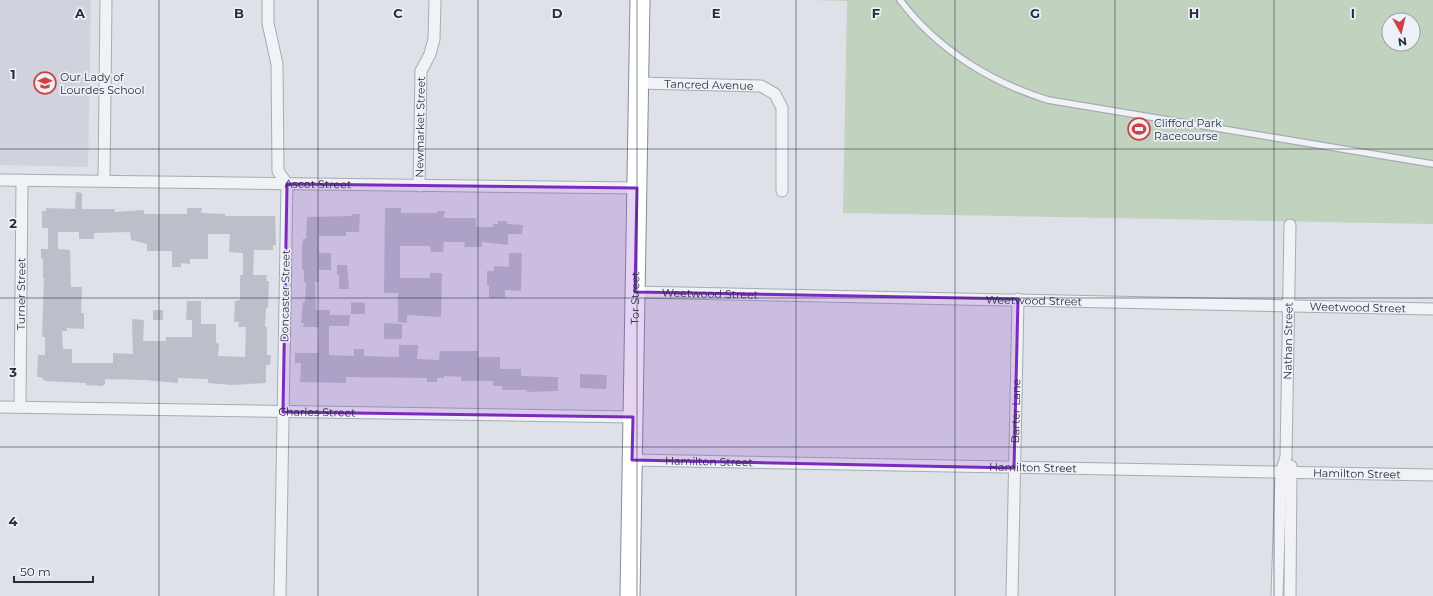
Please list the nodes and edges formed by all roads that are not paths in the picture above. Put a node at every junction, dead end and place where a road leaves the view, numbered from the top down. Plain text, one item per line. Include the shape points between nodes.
1 (106, 0) edge
2 (268, 0) edge
3 (435, 0) edge
4 (640, 0) edge
5 (900, 0) edge
6 (638, 82) junction
7 (1433, 164) edge
8 (0, 180) edge
9 (22, 180) junction
10 (104, 181) junction
11 (287, 184) junction
12 (419, 186) junction
13 (637, 188) junction
14 (782, 191) dead end
15 (1290, 225) dead end
16 (635, 292) junction
17 (1018, 299) junction
18 (1289, 305) junction
19 (1433, 309) edge
20 (0, 407) edge
21 (20, 407) junction
22 (283, 412) junction
23 (633, 417) junction
24 (632, 460) junction
25 (1014, 468) junction
26 (1286, 473) junction
27 (1433, 475) edge
28 (631, 595) edge
29 (280, 596) edge
30 (1012, 596) edge
31 (1277, 596) edge
32 (1290, 596) edge

1 - 10 street
2 - 11 street, Doncaster Street via 268,23 277,64 278,171
3 - 12 street, Newmarket Street via 434,39 421,71
4 - 6 highway, Tor Street
5 - 7 lane via 932,35 970,64 1008,86 1041,98 1068,105
6 - 13 highway, Tor Street
6 - 14 street, Tancred Avenue via 761,86 775,94 782,108
8 - 9 street, Ascot Street
9 - 10 street, Ascot Street
9 - 21 street, Turner Street
10 - 11 street, Ascot Street
11 - 12 street, Ascot Street
11 - 22 street, Doncaster Street
12 - 13 street, Ascot Street
13 - 16 highway, Tor Street
15 - 18 street, Nathan Street
16 - 17 street, Weetwood Street
16 - 23 highway, Tor Street
17 - 18 street, Weetwood Street
17 - 25 street, Barter Lane
18 - 19 street, Weetwood Street
18 - 26 street, Nathan Street via 1286,457 1290,464
20 - 21 street, Charles Street
21 - 22 street, Charles Street
22 - 23 street, Charles Street
22 - 29 street, Doncaster Street
23 - 24 highway, Tor Street
24 - 25 street, Hamilton Street
24 - 28 highway, Tor Street
25 - 26 street, Hamilton Street
25 - 30 street, Barter Lane
26 - 27 street, Hamilton Street
26 - 31 street, Nathan Street
26 - 32 street, Nathan Street

